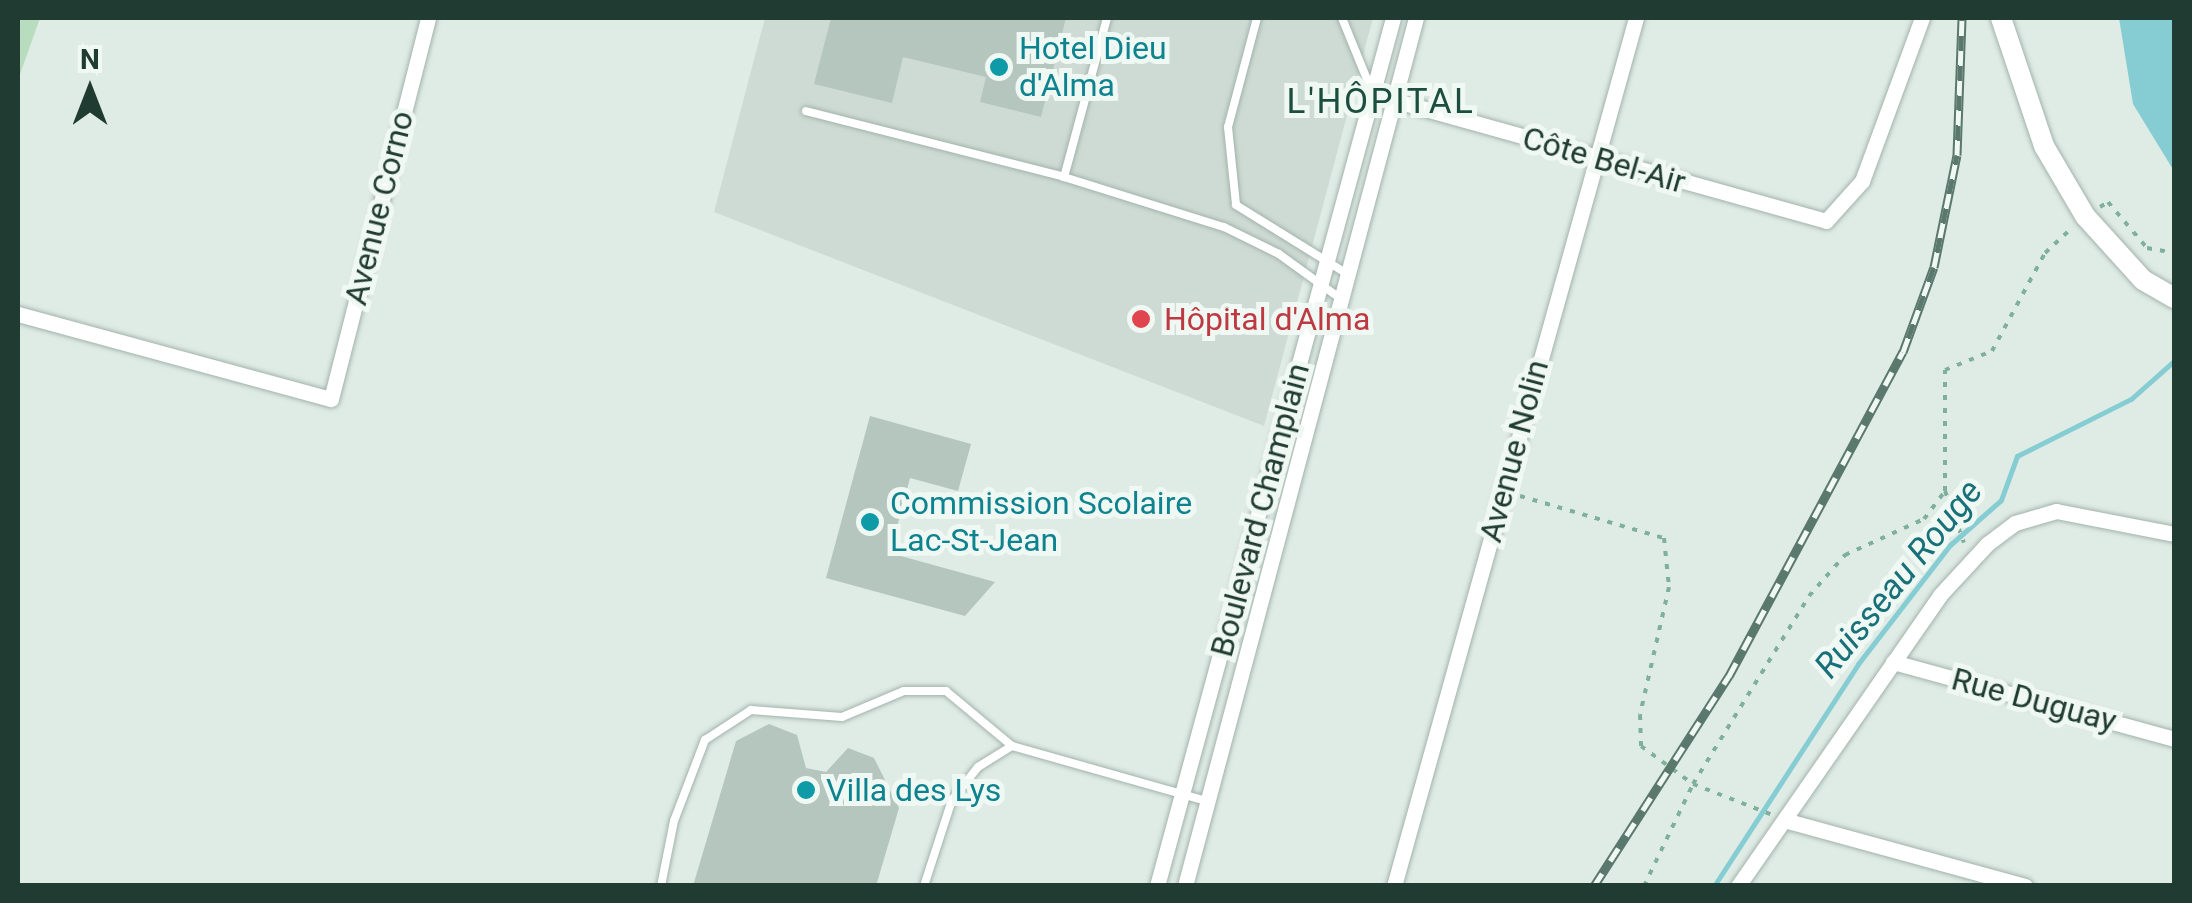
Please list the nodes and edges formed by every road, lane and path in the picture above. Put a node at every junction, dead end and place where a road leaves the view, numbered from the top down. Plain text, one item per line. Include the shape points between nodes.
1 (428, 18) edge
2 (1107, 18) edge
3 (1258, 18) edge
4 (1342, 18) edge
5 (1392, 18) edge
6 (1416, 18) edge
7 (1636, 18) edge
8 (1922, 18) edge
9 (2001, 18) edge
10 (1372, 94) junction
11 (1394, 100) junction
12 (806, 111) dead end
13 (1596, 158) junction
14 (1064, 176) junction
15 (2085, 216) junction
16 (2174, 253) edge
17 (1328, 264) junction
18 (1350, 275) junction
19 (1320, 289) junction
20 (2174, 298) edge
21 (1343, 300) junction
22 (18, 314) edge
23 (1945, 491) junction
24 (1503, 492) junction
25 (2174, 534) edge
26 (1970, 562) junction
27 (1893, 662) junction
28 (2174, 738) edge
29 (1012, 746) junction
30 (1693, 784) junction
31 (1182, 794) junction
32 (1208, 801) junction
33 (1784, 820) junction
34 (661, 886) edge
35 (924, 886) edge
36 (1157, 886) edge
37 (1185, 886) edge
38 (1394, 886) edge
39 (1644, 886) edge
40 (1738, 886) edge
41 (2025, 886) edge

1 - 22 street, Avenue Corno via 331,398
2 - 14 lane
3 - 17 lane via 1228,127 1236,204
4 - 10 lane
5 - 10 street, Boulevard Champlain
6 - 11 street, Boulevard Champlain
7 - 13 street, Avenue Nolin
8 - 13 street, Côte Bel-Air via 1862,180 1836,216 1826,220
9 - 15 street via 2044,146
10 - 11 street, Côte Bel-Air
10 - 17 street, Boulevard Champlain
11 - 13 street, Côte Bel-Air
11 - 18 street, Boulevard Champlain
12 - 14 lane
13 - 24 street, Avenue Nolin
14 - 19 lane via 1224,228 1278,254
15 - 16 path via 2108,202 2147,248
15 - 20 street via 2143,280
15 - 23 path via 2045,253 1992,351 1945,370
17 - 18 lane
17 - 19 street, Boulevard Champlain
18 - 21 street, Boulevard Champlain
19 - 21 lane
19 - 31 street, Boulevard Champlain
21 - 32 street, Boulevard Champlain
23 - 26 path
23 - 30 path via 1924,519 1845,555 1830,570
24 - 30 path via 1664,538 1669,587 1640,716 1641,746
24 - 38 street, Avenue Nolin
25 - 26 street via 2056,511 2014,523
26 - 27 street
27 - 28 street, Rue Duguay
27 - 33 street
29 - 31 lane
29 - 34 lane via 946,691 904,691 842,717 751,710 705,740 674,821
29 - 35 lane via 978,766 952,800
30 - 33 path
30 - 39 path
31 - 32 lane
31 - 36 street, Boulevard Champlain
32 - 37 street, Boulevard Champlain
33 - 40 street
33 - 41 street

